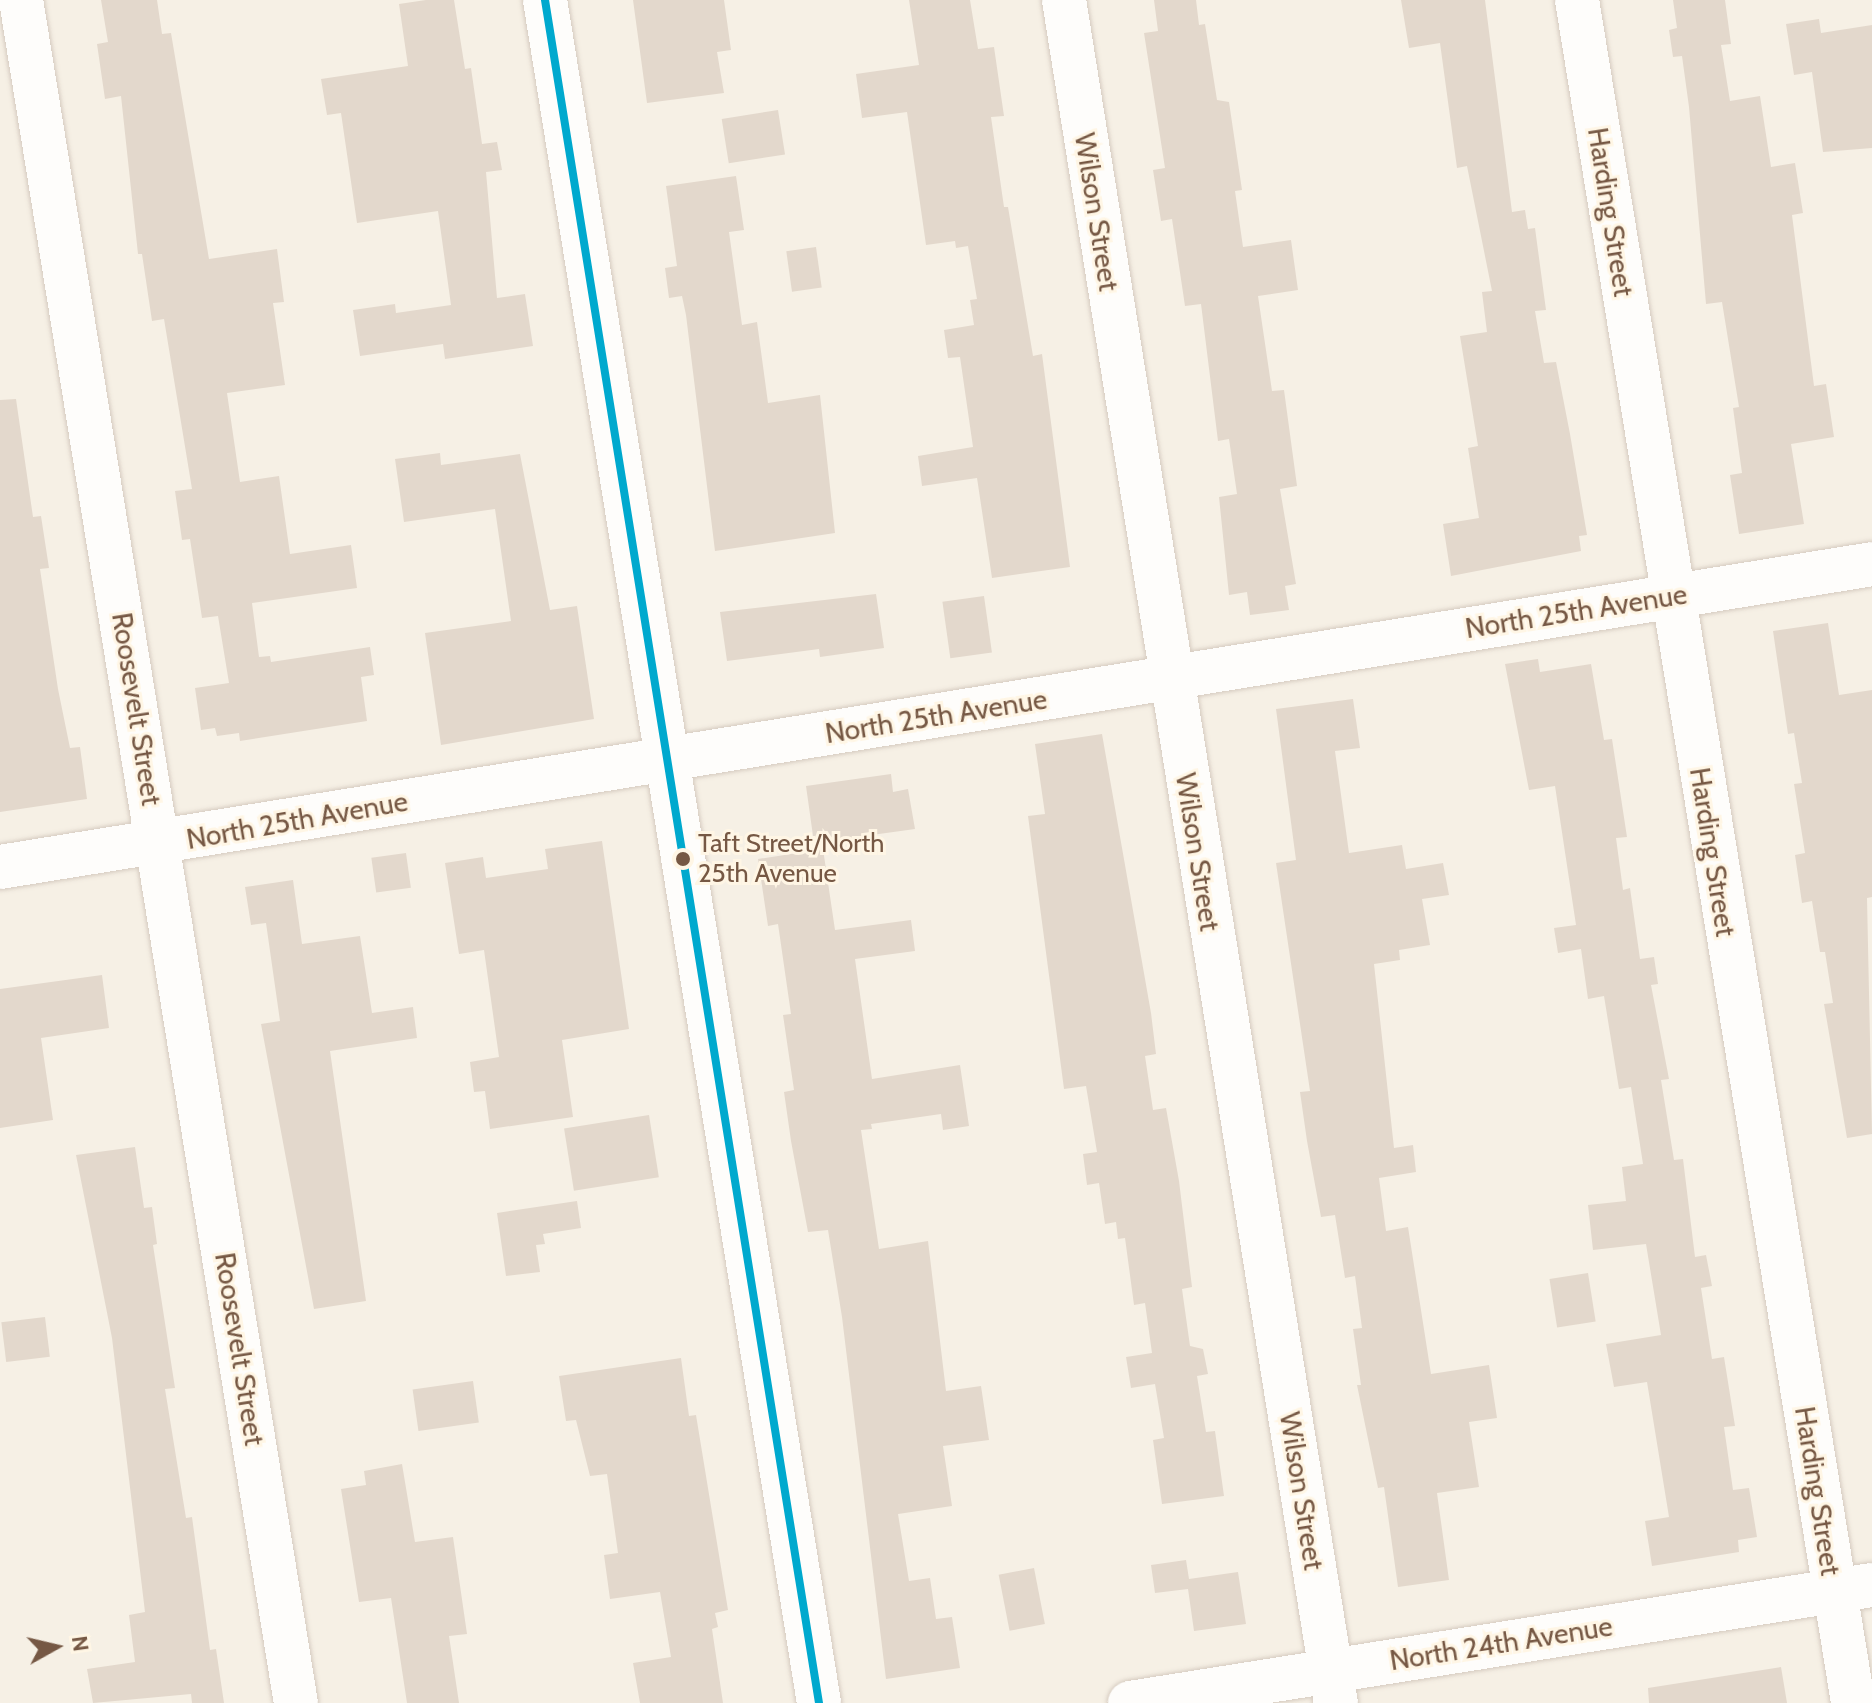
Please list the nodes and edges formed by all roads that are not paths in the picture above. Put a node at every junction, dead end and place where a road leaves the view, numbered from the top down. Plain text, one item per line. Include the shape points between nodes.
1 (21, 0) edge
2 (545, 0) edge
3 (1064, 0) edge
4 (1577, 0) edge
5 (1872, 564) edge
6 (1671, 596) junction
7 (1170, 679) junction
8 (665, 759) junction
9 (159, 843) junction
10 (0, 867) edge
11 (1853, 1588) edge
12 (1334, 1686) edge
13 (296, 1703) edge
14 (819, 1703) edge
15 (1130, 1703) edge
16 (1853, 1703) edge

1 - 9 street, Roosevelt Street
2 - 8 street
3 - 7 street, Wilson Street
4 - 6 street, Harding Street
5 - 6 street, North 25th Avenue
6 - 7 street, North 25th Avenue
6 - 11 street, Harding Street
7 - 8 street, North 25th Avenue
7 - 12 street, Wilson Street
8 - 9 street, North 25th Avenue
8 - 14 street
9 - 10 street, North 25th Avenue
9 - 13 street, Roosevelt Street
11 - 12 street, North 24th Avenue
11 - 16 street, Harding Street
12 - 15 street, North 24th Avenue

